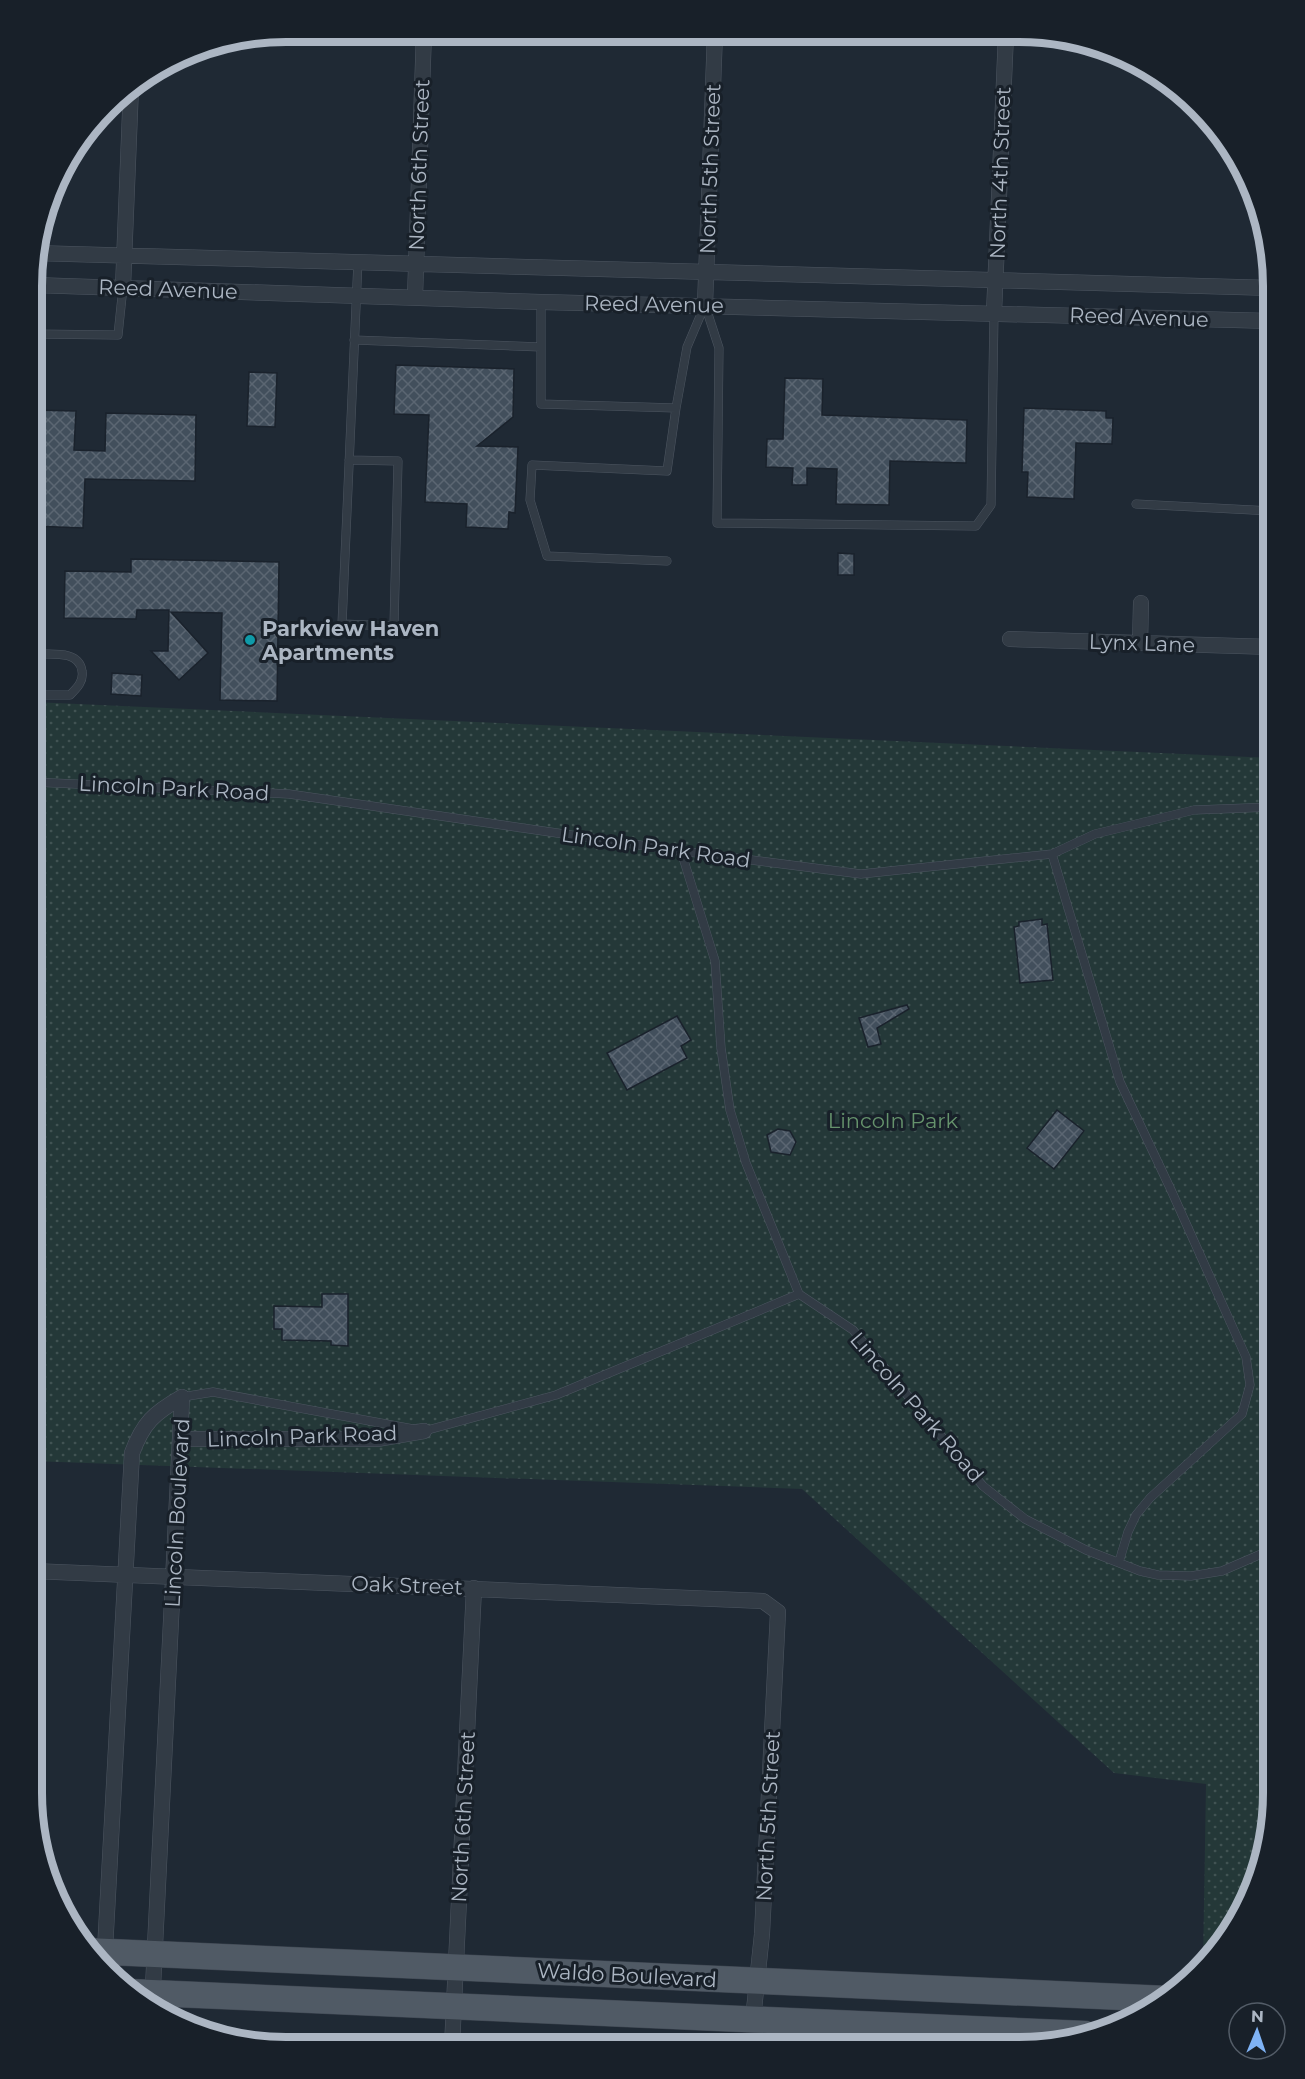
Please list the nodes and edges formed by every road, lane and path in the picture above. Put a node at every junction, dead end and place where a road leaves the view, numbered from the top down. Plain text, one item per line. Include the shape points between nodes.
1 (424, 42) edge
2 (715, 42) edge
3 (1006, 42) edge
4 (131, 98) edge
5 (44, 253) edge
6 (124, 255) junction
7 (358, 261) junction
8 (416, 263) junction
9 (707, 272) junction
10 (996, 279) junction
11 (42, 285) edge
12 (123, 287) junction
13 (1263, 288) edge
14 (356, 296) junction
15 (415, 297) junction
16 (541, 302) junction
17 (705, 305) junction
18 (994, 313) junction
19 (1263, 321) edge
20 (42, 334) edge
21 (354, 340) junction
22 (541, 346) junction
23 (676, 408) junction
24 (349, 460) junction
25 (1136, 504) dead end
26 (1263, 510) edge
27 (667, 561) dead end
28 (1141, 603) dead end
29 (1010, 639) dead end
30 (1140, 643) junction
31 (1263, 647) edge
32 (42, 655) edge
33 (42, 695) edge
34 (42, 782) edge
35 (1263, 807) edge
36 (681, 851) junction
37 (1052, 854) junction
38 (799, 1294) junction
39 (182, 1397) junction
40 (424, 1431) junction
41 (180, 1439) junction
42 (1263, 1553) edge
43 (1119, 1562) junction
44 (42, 1572) edge
45 (126, 1576) junction
46 (174, 1578) junction
47 (474, 1588) junction
48 (778, 1612) joint
49 (100, 1950) edge
50 (155, 1954) junction
51 (106, 1957) edge
52 (455, 1967) junction
53 (758, 1981) junction
54 (145, 1992) edge
55 (153, 1997) edge
56 (1150, 1998) edge
57 (454, 2006) junction
58 (753, 2019) junction
59 (1061, 2033) edge
60 (452, 2037) edge

1 - 8 street, North 6th Street
2 - 9 street, North 5th Street
3 - 10 street, North 4th Street
4 - 6 street
5 - 6 street, Reed Avenue
6 - 7 street, Reed Avenue
6 - 12 street
7 - 8 street, Reed Avenue
7 - 14 lane
8 - 9 street, Reed Avenue
8 - 15 street, North 6th Street
9 - 10 street, Reed Avenue
9 - 17 street, North 5th Street
10 - 13 street, Reed Avenue
10 - 18 street, North 4th Street
11 - 12 street, Reed Avenue
12 - 14 street, Reed Avenue
12 - 20 lane via 118,335
14 - 15 street, Reed Avenue
14 - 21 lane
15 - 16 street, Reed Avenue
16 - 17 street, Reed Avenue
16 - 22 lane
17 - 18 street, Reed Avenue
17 - 18 lane via 719,348 717,523 976,526 992,505
17 - 23 lane via 687,347
18 - 19 street, Reed Avenue
21 - 22 lane
21 - 24 lane
22 - 23 lane via 541,404
23 - 27 lane via 667,471 532,465 530,500 547,556
24 - 24 lane via 342,624 394,626 398,461
25 - 26 lane
28 - 30 street
29 - 30 street, Lynx Lane
30 - 31 street, Lynx Lane
32 - 33 lane via 72,657 80,663 83,673 70,695
34 - 36 lane, Lincoln Park Road via 289,794
35 - 37 lane, Lincoln Park Road via 1194,810 1095,834
36 - 37 lane, Lincoln Park Road via 861,874
36 - 38 lane via 715,961 730,1110 746,1163
37 - 43 lane via 1120,1082 1246,1357 1250,1385 1242,1414 1136,1515
38 - 40 lane, Lincoln Park Road via 556,1395
38 - 43 lane, Lincoln Park Road via 853,1330 983,1486 1024,1519
39 - 40 lane, Lincoln Park Road via 213,1392
39 - 41 street, Lincoln Boulevard
39 - 45 street, Lincoln Boulevard via 151,1417 132,1453
40 - 41 street, Lincoln Park Road via 376,1439
41 - 46 street, Lincoln Boulevard
42 - 43 lane, Lincoln Park Road via 1222,1571 1191,1575 1158,1575
44 - 45 street, Oak Street
45 - 46 street, Oak Street
45 - 49 street, Lincoln Boulevard
46 - 47 street, Oak Street
46 - 50 street, Lincoln Boulevard
47 - 48 street, Oak Street via 763,1601
47 - 52 street, North 6th Street
48 - 53 street, North 5th Street
50 - 51 main road, Waldo Boulevard
50 - 52 main road, Waldo Boulevard
50 - 54 street, Lincoln Boulevard
52 - 53 main road, Waldo Boulevard
52 - 57 street, North 6th Street
53 - 56 main road, Waldo Boulevard
53 - 58 street, North 5th Street
55 - 57 main road, Waldo Boulevard
57 - 58 main road, Waldo Boulevard
57 - 60 street, North 6th Street
58 - 59 main road, Waldo Boulevard

